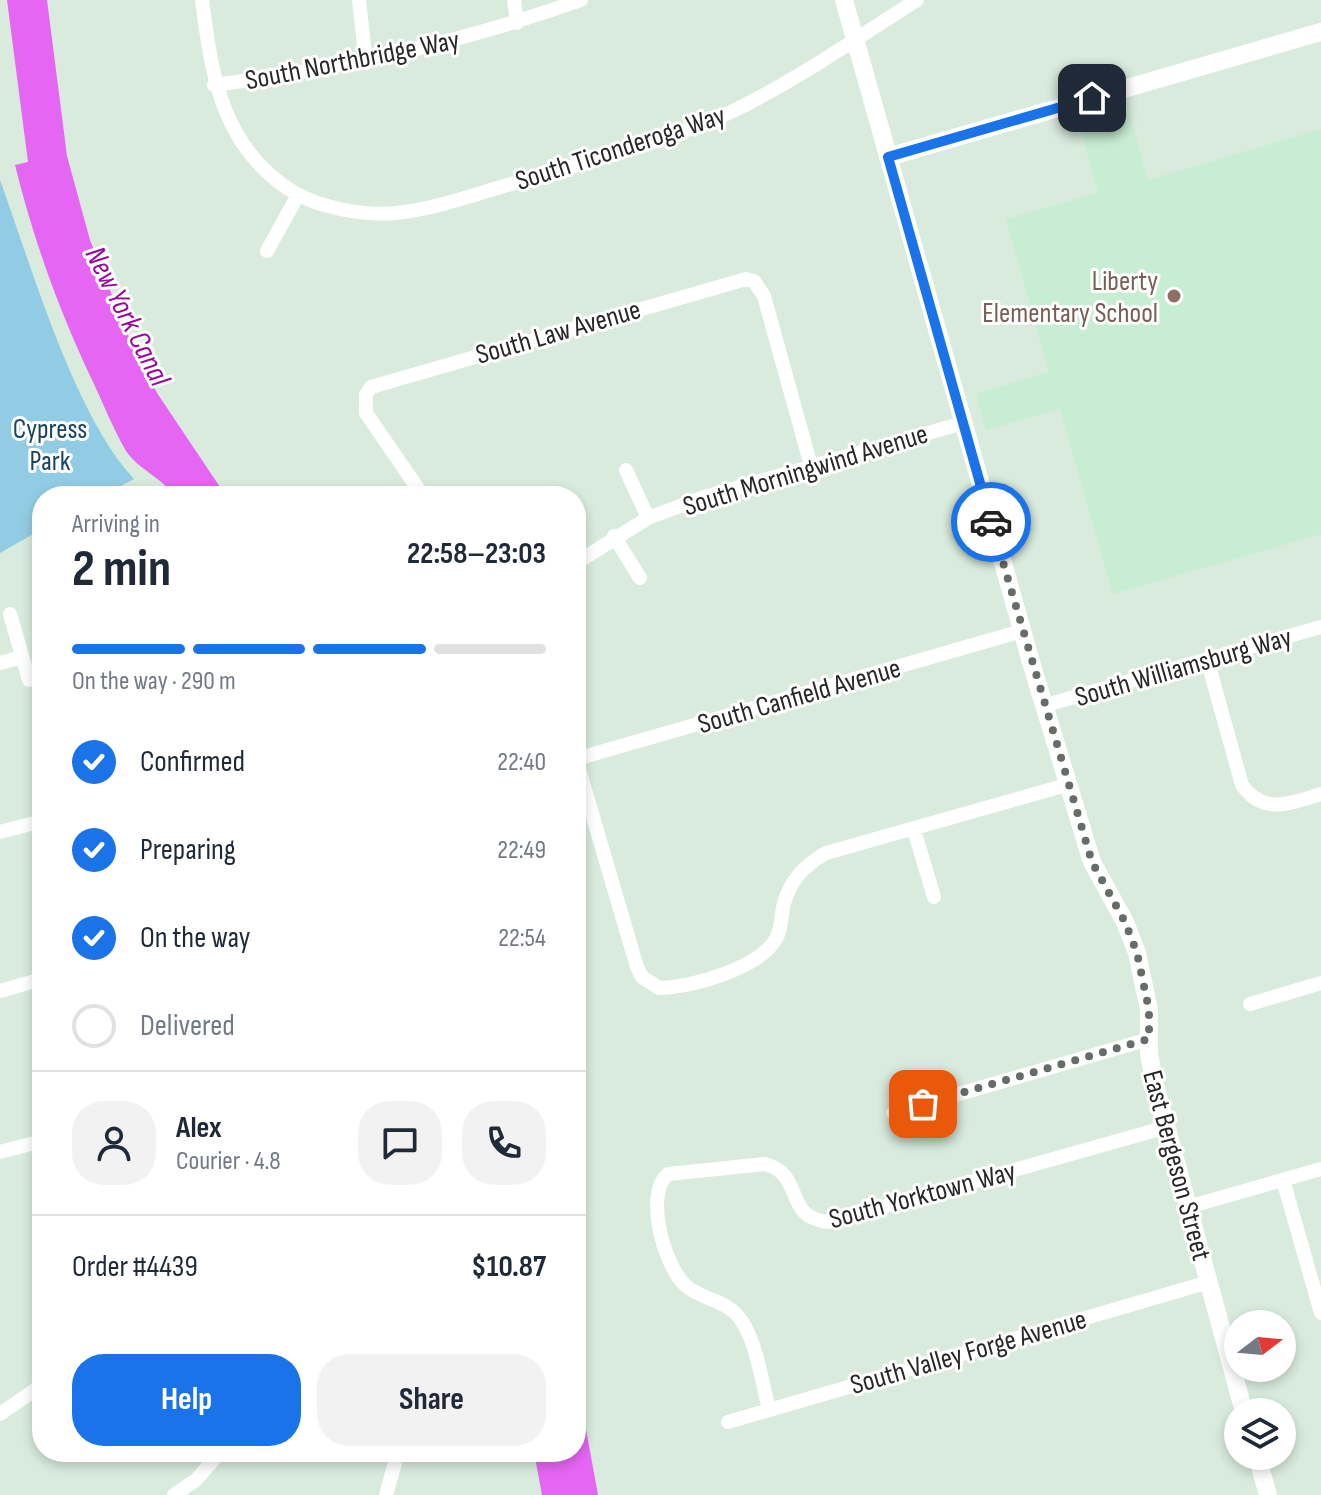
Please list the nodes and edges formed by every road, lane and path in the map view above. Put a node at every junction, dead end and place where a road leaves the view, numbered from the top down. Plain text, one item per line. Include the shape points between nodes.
1 (202, 0) edge
2 (359, 0) edge
3 (514, 0) edge
4 (581, 0) edge
5 (844, 0) edge
6 (917, 0) edge
7 (517, 23) junction
8 (1321, 32) edge
9 (855, 38) junction
10 (366, 63) junction
11 (214, 85) junction
12 (888, 157) junction
13 (298, 195) junction
14 (267, 251) dead end
15 (963, 423) junction
16 (811, 466) junction
17 (626, 470) dead end
18 (416, 486) edge
19 (648, 518) junction
20 (614, 536) junction
21 (586, 556) edge
22 (640, 578) dead end
23 (10, 614) dead end
24 (1321, 627) edge
25 (1022, 631) junction
26 (22, 657) junction
27 (1207, 659) junction
28 (0, 663) edge
29 (29, 680) dead end
30 (1046, 705) junction
31 (586, 756) edge
32 (1070, 784) junction
33 (586, 793) edge
34 (1321, 794) edge
35 (32, 824) edge
36 (914, 830) junction
37 (0, 832) edge
38 (934, 897) dead end
39 (32, 982) edge
40 (1321, 983) edge
41 (0, 991) edge
42 (1250, 1004) dead end
43 (1149, 1039) junction
44 (893, 1113) dead end
45 (1167, 1127) junction
46 (32, 1144) edge
47 (0, 1152) edge
48 (1321, 1169) edge
49 (1283, 1180) junction
50 (1188, 1207) junction
51 (1209, 1282) junction
52 (1321, 1313) edge
53 (32, 1392) edge
54 (1240, 1398) edge
55 (769, 1409) junction
56 (0, 1414) edge
57 (728, 1422) dead end
58 (211, 1462) edge
59 (395, 1462) edge
60 (1261, 1470) edge
61 (174, 1495) edge
62 (386, 1495) edge
63 (1268, 1495) edge

1 - 11 street, South Ticonderoga Way
2 - 10 street
3 - 7 street
4 - 7 street, South Northbridge Way
5 - 9 street, East Bergeson Street
6 - 9 street, South Ticonderoga Way
7 - 10 street, South Northbridge Way
8 - 12 street
9 - 12 street, East Bergeson Street
9 - 13 street, South Ticonderoga Way via 795,78 729,112 623,152 441,203 379,212
10 - 11 street, South Northbridge Way
11 - 13 street, South Ticonderoga Way via 234,132 268,174
12 - 15 street, East Bergeson Street
13 - 14 street
15 - 16 street, South Morningwind Avenue
15 - 25 street, East Bergeson Street
16 - 18 street, South Law Avenue via 764,296 754,281 737,280 380,382 366,394 366,413
16 - 19 street, South Morningwind Avenue
17 - 19 street, South Morningwind Avenue
19 - 20 street, South Morningwind Avenue
20 - 21 street, South Morningwind Avenue
20 - 22 street
23 - 26 street
24 - 27 street, South Williamsburg Way
25 - 30 street, East Bergeson Street
25 - 31 street, South Canfield Avenue
26 - 28 street
26 - 29 street
27 - 30 street, South Williamsburg Way
27 - 34 street via 1242,785 1250,795 1280,806
30 - 32 street, East Bergeson Street
32 - 36 street
32 - 43 street, East Bergeson Street via 1092,862 1137,953 1149,1010
33 - 36 street via 637,967 650,984 669,987 753,962 775,940 796,876 810,862
35 - 37 street
36 - 38 street
39 - 41 street
40 - 42 street
43 - 44 street
43 - 45 street, East Bergeson Street
45 - 50 street, East Bergeson Street
45 - 55 street, South Yorktown Way via 830,1222 812,1221 798,1208 789,1178 765,1164 682,1170 660,1181 655,1199 667,1255 685,1285 737,1316 749,1338
46 - 47 street
48 - 49 street
49 - 50 street
49 - 52 street
50 - 51 street, East Bergeson Street
51 - 54 street, East Bergeson Street
51 - 55 street, South Valley Forge Avenue
53 - 56 street
55 - 57 street, South Valley Forge Avenue
58 - 61 street
59 - 62 street
60 - 63 street

